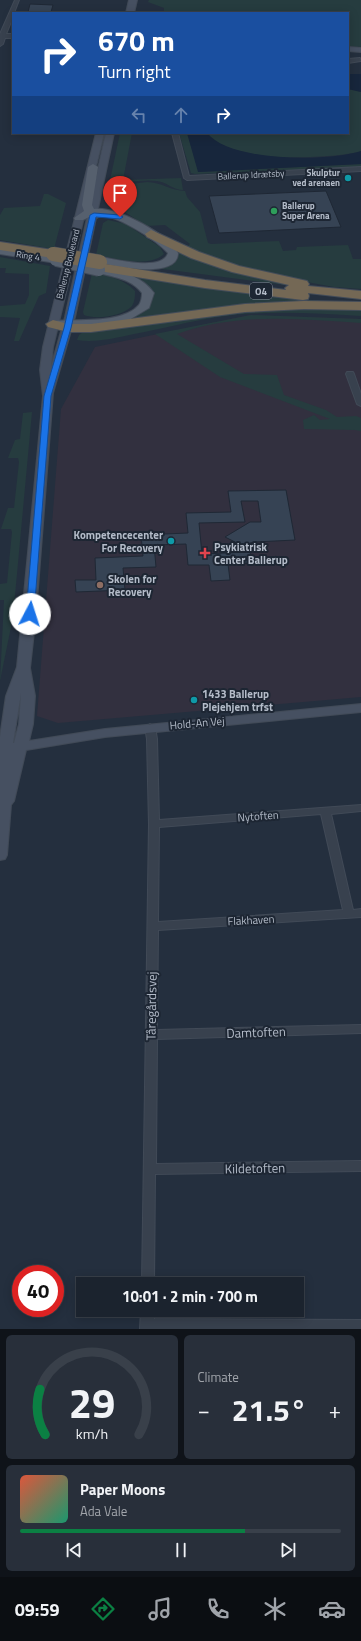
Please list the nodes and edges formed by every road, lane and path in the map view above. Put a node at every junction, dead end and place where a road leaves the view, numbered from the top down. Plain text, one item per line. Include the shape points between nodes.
1 (17, 0) edge
2 (133, 0) edge
3 (130, 12) edge
4 (2, 36) edge
5 (0, 44) edge
6 (349, 49) edge
7 (361, 50) edge
8 (360, 60) dead end
9 (349, 61) edge
10 (100, 134) edge
11 (110, 134) edge
12 (175, 134) edge
13 (92, 167) junction
14 (361, 170) edge
15 (93, 213) junction
16 (79, 218) junction
17 (151, 234) junction
18 (0, 245) edge
19 (0, 251) edge
20 (53, 256) junction
21 (100, 265) junction
22 (361, 293) edge
23 (361, 302) edge
24 (361, 306) edge
25 (53, 324) junction
26 (68, 325) junction
27 (350, 374) dead end
28 (48, 396) junction
29 (361, 404) edge
30 (24, 667) junction
31 (361, 709) edge
32 (150, 727) junction
33 (22, 741) junction
34 (3, 743) edge
35 (361, 808) edge
36 (4, 810) junction
37 (325, 811) junction
38 (154, 824) junction
39 (0, 855) edge
40 (349, 914) junction
41 (361, 914) edge
42 (153, 926) junction
43 (361, 1029) edge
44 (151, 1035) junction
45 (361, 1166) edge
46 (149, 1170) junction
47 (148, 1277) edge
48 (361, 1326) edge
49 (147, 1327) edge

1 - 4 street
2 - 3 street
4 - 5 street
6 - 7 street
8 - 9 street
10 - 13 street, Ballerup Boulevard
11 - 15 street, Ballerup Boulevard
12 - 14 street, Ballerup Idrætsby via 187,178
13 - 15 main road via 87,205
13 - 16 street, Ballerup Boulevard
15 - 16 main road
15 - 17 main road via 120,217
15 - 26 street, Ballerup Boulevard
16 - 25 street, Ballerup Boulevard
17 - 21 main road via 173,253 165,263 144,266
17 - 22 highway via 195,255 236,269 283,281
18 - 20 highway, O4
19 - 20 main road, Ring 4 / O4
20 - 21 highway, O4, bridge
21 - 22 highway, O4 via 219,280
21 - 23 highway, O4 via 246,290
21 - 26 main road via 140,285 148,294 145,306 119,319
24 - 26 highway via 245,308 111,326
25 - 26 highway
25 - 28 street, Ballerup Boulevard via 45,370
26 - 28 street, Ballerup Boulevard
27 - 29 street
28 - 30 street, Ballerup Boulevard
30 - 33 street, Ballerup Boulevard via 28,696
30 - 34 street, Ballerup Boulevard via 13,696
31 - 32 street, Hold-An Vej
32 - 33 street, Hold-An Vej
32 - 38 street, Tåregårdsvej
33 - 34 street, Hold-An Vej
33 - 36 street, Ballerup Boulevard
34 - 36 street, Ballerup Boulevard
35 - 37 street, Nytoften
36 - 39 street
37 - 38 street, Nytoften
37 - 40 street
38 - 42 street, Tåregårdsvej
40 - 41 street, Flakhaven
40 - 42 street, Flakhaven
42 - 44 street, Tåregårdsvej
43 - 44 street, Damtoften
44 - 46 street, Tåregårdsvej
45 - 46 street, Kildetoften
46 - 47 street, Tåregårdsvej
48 - 49 street

